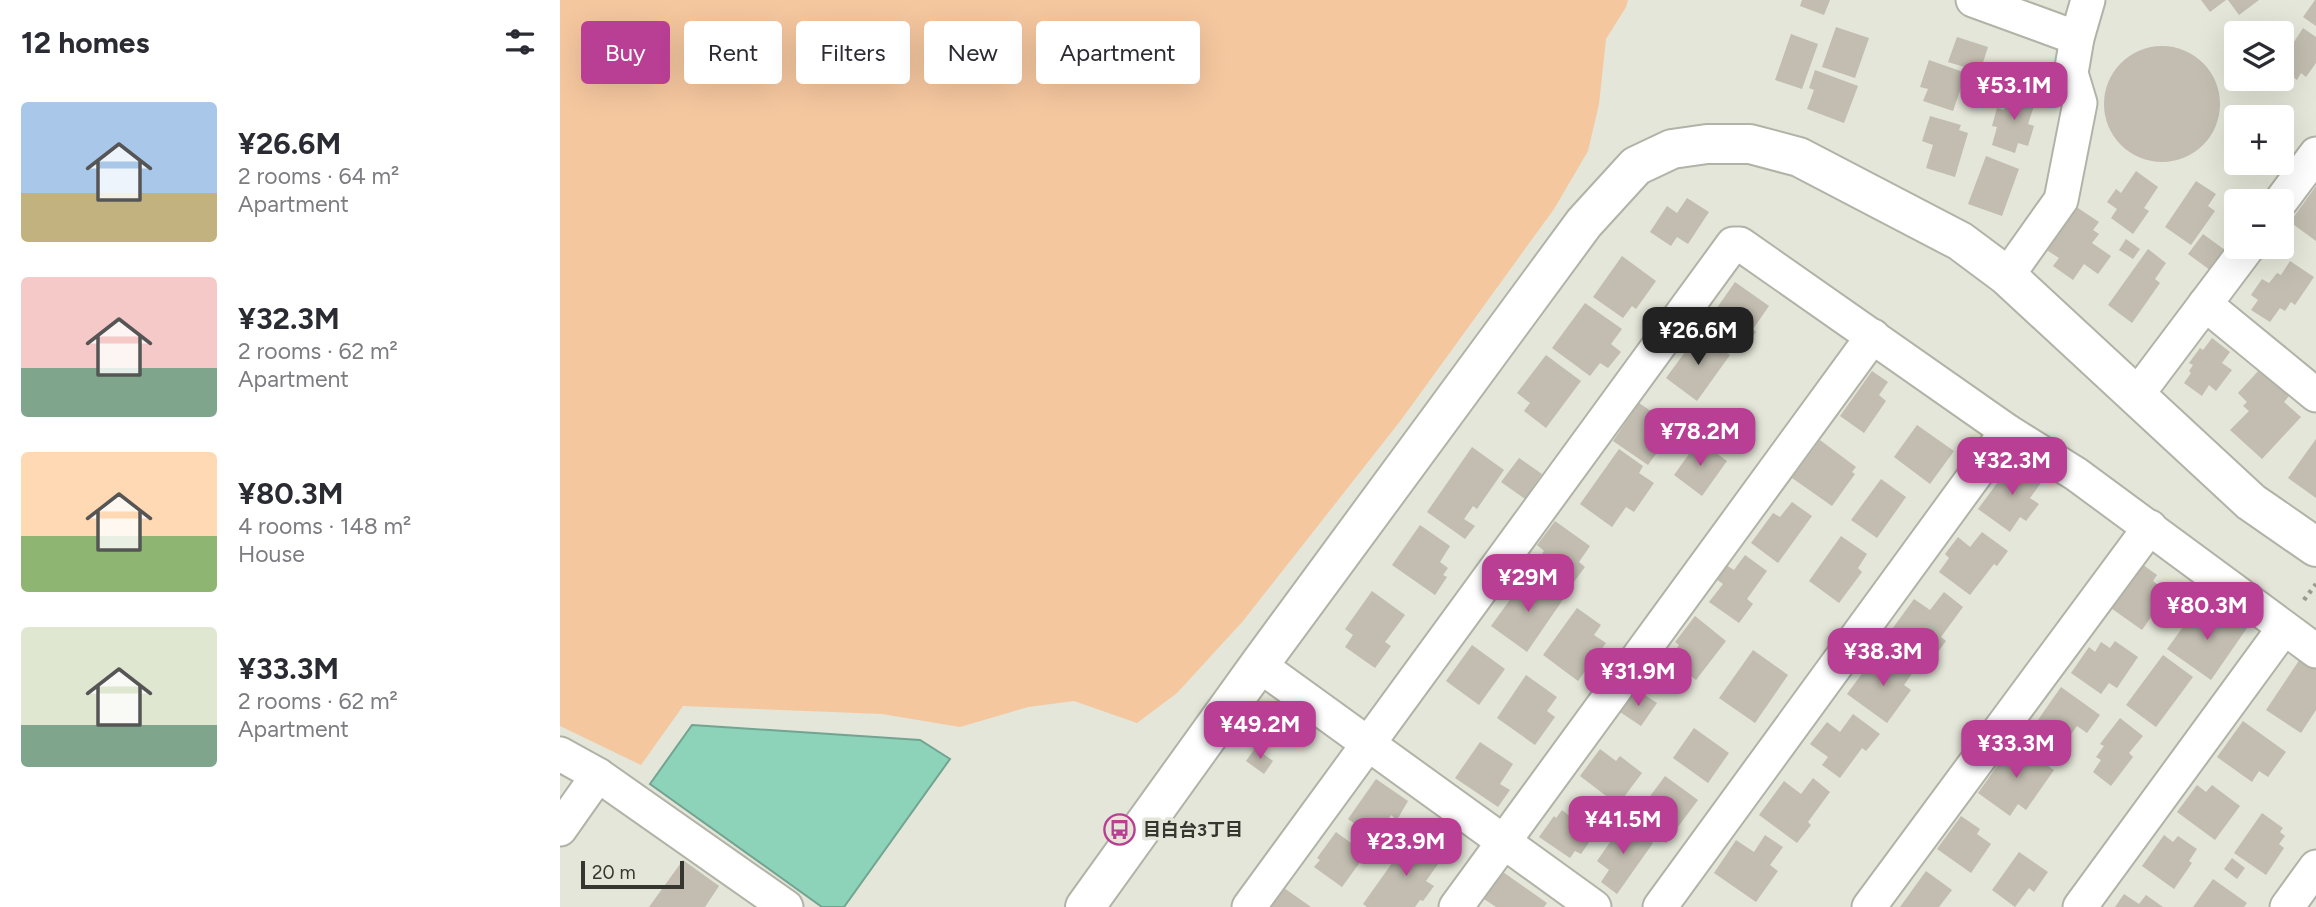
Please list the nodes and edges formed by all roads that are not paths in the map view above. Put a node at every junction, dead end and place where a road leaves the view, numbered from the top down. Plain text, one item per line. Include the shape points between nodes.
1 (1973, 0) edge
2 (2088, 0) edge
3 (2077, 38) junction
4 (2316, 154) edge
5 (2290, 189) edge
6 (2239, 259) edge
7 (2007, 276) junction
8 (2205, 304) junction
9 (1873, 336) junction
10 (2316, 395) edge
11 (2136, 396) junction
12 (2007, 431) junction
13 (2150, 527) junction
14 (2316, 547) edge
15 (2284, 628) junction
16 (2316, 651) edge
17 (1259, 665) junction
18 (1369, 744) junction
19 (560, 754) edge
20 (597, 775) junction
21 (560, 830) edge
22 (1504, 841) junction
23 (2316, 867) edge
24 (786, 907) edge
25 (1084, 907) edge
26 (1249, 907) edge
27 (1456, 907) edge
28 (1594, 907) edge
29 (1660, 907) edge
30 (1869, 907) edge
31 (2080, 907) edge
32 (2287, 907) edge

1 - 3 street
2 - 3 street
3 - 7 street via 2071,73 2080,103 2062,200
4 - 5 street
6 - 8 street
7 - 11 street
7 - 17 street via 1960,241 1799,157 1750,144 1707,144 1672,149 1636,166 1584,223
8 - 10 street
8 - 11 street
9 - 12 street
9 - 18 street via 1740,244 1733,244
9 - 22 street
11 - 14 street via 2251,502
12 - 13 street
12 - 29 street
13 - 15 street
13 - 30 street
15 - 16 street
15 - 31 street
17 - 18 street
17 - 25 street
18 - 22 street
18 - 26 street
19 - 20 street
20 - 21 street
20 - 24 street
22 - 27 street
22 - 28 street
23 - 32 street

